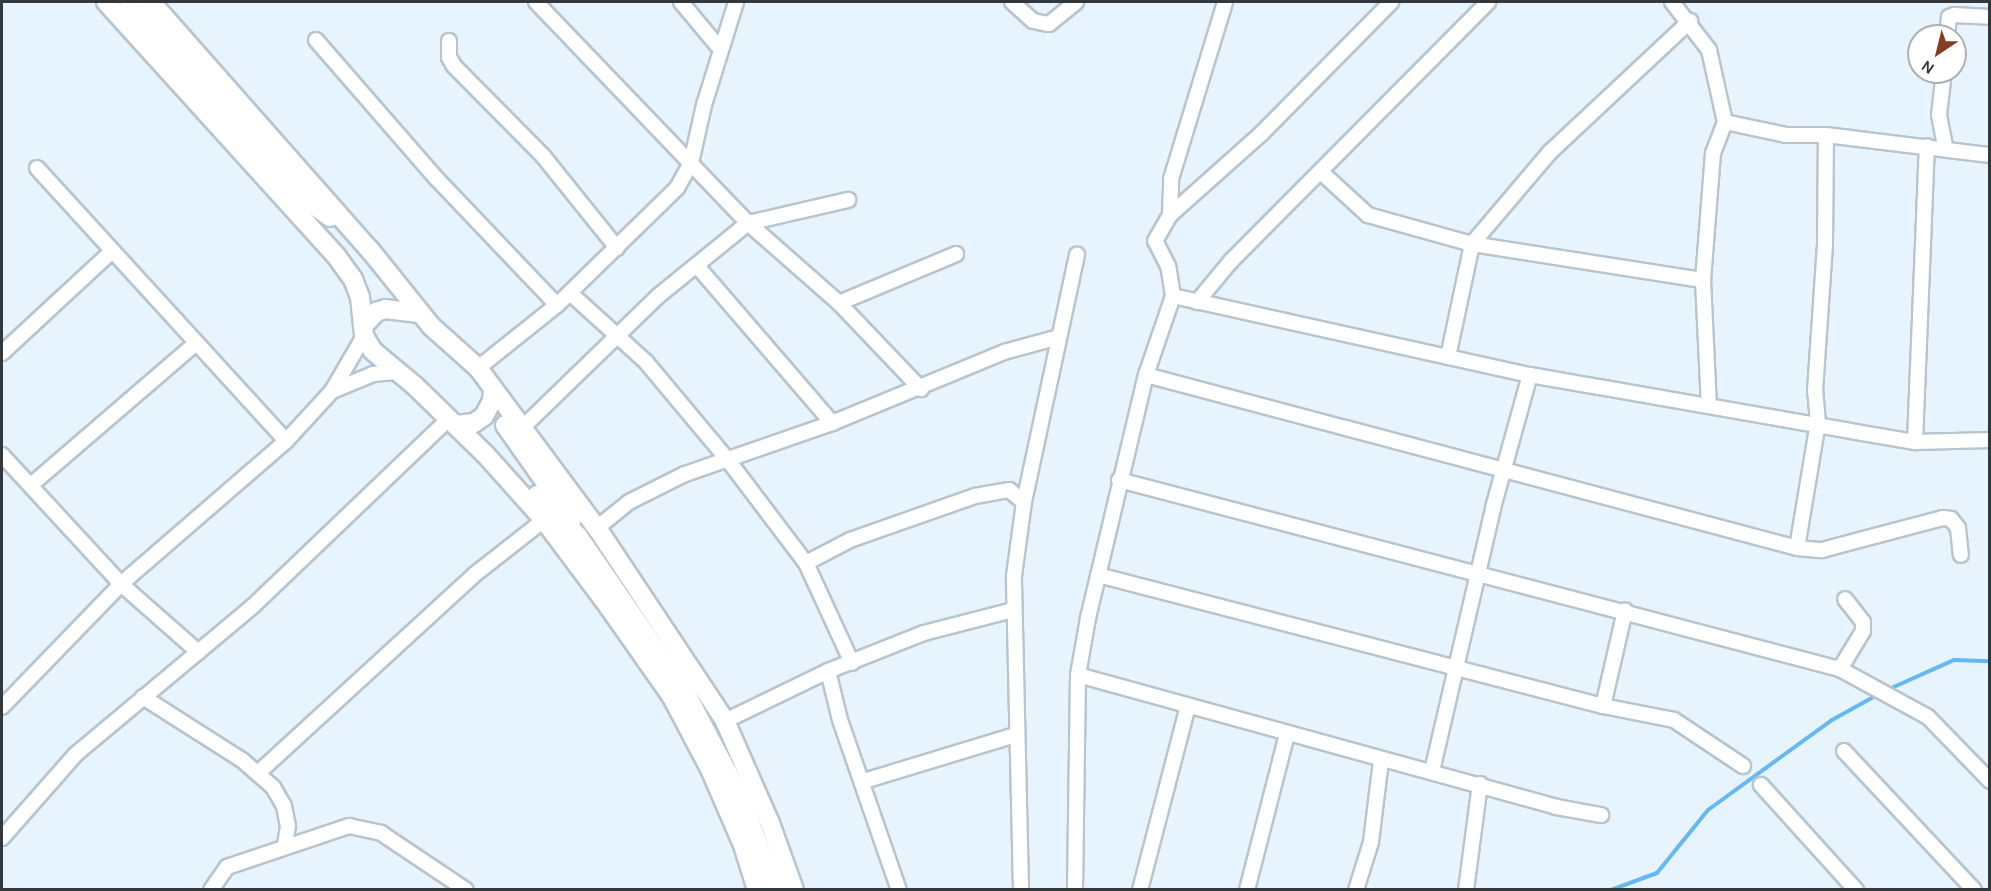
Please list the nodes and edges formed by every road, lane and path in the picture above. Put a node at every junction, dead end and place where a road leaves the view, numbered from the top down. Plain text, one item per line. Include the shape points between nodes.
1 (106, 2) edge
2 (129, 2) edge
3 (151, 2) edge
4 (536, 2) edge
5 (681, 2) edge
6 (736, 2) edge
7 (1012, 2) edge
8 (1076, 2) edge
9 (1225, 2) edge
10 (1391, 2) edge
11 (1488, 2) edge
12 (1672, 2) edge
13 (1989, 18) edge
14 (1690, 21) junction
15 (1948, 24) edge
16 (316, 40) dead end
17 (449, 41) dead end
18 (721, 50) junction
19 (1943, 84) edge
20 (1725, 122) junction
21 (1826, 135) junction
22 (1927, 146) junction
23 (1945, 147) junction
24 (1989, 155) edge
25 (691, 164) junction
26 (37, 168) dead end
27 (1321, 172) junction
28 (848, 200) dead end
29 (312, 204) junction
30 (1170, 215) junction
31 (748, 223) junction
32 (1472, 244) junction
33 (617, 248) junction
34 (112, 251) junction
35 (956, 254) dead end
36 (1077, 255) dead end
37 (698, 267) junction
38 (385, 269) junction
39 (353, 279) junction
40 (1703, 280) junction
41 (570, 292) junction
42 (1173, 296) junction
43 (1197, 302) junction
44 (839, 303) junction
45 (557, 305) junction
46 (419, 313) junction
47 (364, 330) junction
48 (619, 337) junction
49 (1059, 338) junction
50 (196, 343) junction
51 (2, 353) edge
52 (1448, 357) junction
53 (478, 368) junction
54 (398, 372) junction
55 (1146, 375) junction
56 (1530, 375) junction
57 (921, 389) junction
58 (332, 391) junction
59 (497, 397) junction
60 (1709, 405) junction
61 (832, 423) junction
62 (1818, 423) junction
63 (457, 427) junction
64 (521, 429) junction
65 (1989, 440) edge
66 (286, 441) junction
67 (1915, 442) junction
68 (2, 455) edge
69 (728, 460) junction
70 (1504, 470) junction
71 (1119, 480) junction
72 (31, 485) junction
73 (1024, 502) junction
74 (543, 520) junction
75 (597, 528) junction
76 (578, 536) junction
77 (1797, 548) junction
78 (1961, 555) dead end
79 (806, 563) junction
80 (1478, 573) junction
81 (1098, 575) junction
82 (121, 584) junction
83 (1845, 599) dead end
84 (1013, 610) junction
85 (1625, 611) junction
86 (198, 652) junction
87 (852, 663) junction
88 (1455, 667) junction
89 (1840, 669) junction
90 (828, 671) junction
91 (1078, 675) junction
92 (142, 697) junction
93 (3, 704) edge
94 (1603, 705) junction
95 (1188, 706) junction
96 (725, 721) junction
97 (1287, 734) junction
98 (1015, 735) junction
99 (1844, 751) dead end
100 (1381, 760) junction
101 (1743, 766) dead end
102 (1432, 771) junction
103 (258, 773) junction
104 (864, 781) junction
105 (1989, 781) edge
106 (1480, 784) junction
107 (1761, 785) dead end
108 (1600, 815) dead end
109 (2, 838) edge
110 (285, 846) junction
111 (212, 890) edge
112 (466, 890) edge
113 (757, 890) edge
114 (776, 890) edge
115 (794, 890) edge
116 (899, 890) edge
117 (1021, 890) edge
118 (1076, 890) edge
119 (1140, 890) edge
120 (1247, 890) edge
121 (1356, 890) edge
122 (1466, 890) edge
123 (1856, 890) edge
124 (1974, 890) edge

1 - 39 main road
2 - 29 main road
3 - 38 main road
4 - 25 street
5 - 18 street
6 - 18 street
7 - 8 street via 1033,21 1050,24
9 - 30 street via 1172,178
10 - 30 street via 1262,133
11 - 27 street
12 - 14 street
13 - 15 street via 1954,15
14 - 20 street via 1709,50
14 - 32 street via 1550,152
16 - 45 street via 437,179
17 - 33 street via 449,57 454,66 543,156
18 - 25 street
19 - 23 street via 1939,115
20 - 21 street via 1786,135
20 - 40 street via 1713,153
21 - 22 street
21 - 62 street via 1825,244 1815,391
22 - 23 street
22 - 67 street
23 - 24 street
25 - 31 street
25 - 33 street via 677,188
26 - 34 street
27 - 32 street via 1368,215
27 - 43 street
28 - 31 street
29 - 38 main road
29 - 39 main road via 350,256
30 - 42 street via 1155,241 1168,266
31 - 37 street
31 - 44 street
32 - 40 street
32 - 52 street
33 - 41 street
34 - 50 street
34 - 51 street
35 - 44 street
36 - 49 street
37 - 48 street via 657,297
37 - 61 street
38 - 46 main road
39 - 47 main road
40 - 60 street
41 - 45 street
41 - 48 street
42 - 43 street
42 - 55 street
43 - 52 street
44 - 57 street
45 - 53 street
46 - 47 main road via 385,309 376,312
46 - 53 main road
47 - 54 main road via 384,363
47 - 58 street
48 - 64 street
48 - 69 street via 646,362
49 - 57 street via 1004,352
49 - 73 street
50 - 66 street
50 - 72 street
52 - 56 street
53 - 59 main road
54 - 58 street via 373,374
54 - 63 main road
55 - 70 street
55 - 71 street
56 - 60 street
56 - 70 street
57 - 61 street
58 - 66 street
59 - 63 main road via 484,416
59 - 64 main road
59 - 76 main road via 505,426 569,513
60 - 62 street
61 - 69 street
62 - 67 street
62 - 77 street
63 - 74 main road
63 - 76 main road via 497,453
63 - 86 street
64 - 75 main road
65 - 67 street
66 - 82 street
68 - 72 street
69 - 75 street via 657,486 628,502
69 - 79 street
70 - 77 street
70 - 80 street
71 - 80 street
71 - 81 street
72 - 82 street
73 - 79 street via 1009,490 975,496 850,540
73 - 84 street
74 - 103 street via 474,575
74 - 113 main road via 672,698 710,769 743,845
75 - 96 main road
76 - 114 main road via 654,642 710,735 739,794
77 - 78 street via 1822,550 1942,518 1951,519 1958,528
79 - 87 street
80 - 85 street
80 - 88 street
81 - 88 street
81 - 91 street
82 - 86 street
82 - 93 street
83 - 89 street via 1863,622 1863,631
84 - 87 street via 924,633
84 - 98 street
85 - 89 street
85 - 94 street
86 - 92 street
87 - 90 street
88 - 94 street
88 - 102 street
89 - 105 street via 1928,717
90 - 96 street
90 - 104 street via 840,720
91 - 95 street
91 - 118 street
92 - 103 street
92 - 109 street via 76,754
94 - 101 street via 1674,720
95 - 97 street
95 - 119 street
96 - 115 main road via 770,823
97 - 100 street
97 - 120 street
98 - 104 street
98 - 117 street
99 - 124 street
100 - 102 street
100 - 121 street via 1371,842
102 - 106 street
103 - 110 street via 284,806 288,826
104 - 116 street
106 - 108 street via 1556,807
106 - 122 street
107 - 123 street
110 - 111 street via 227,867
110 - 112 street via 350,826 365,827 431,862

